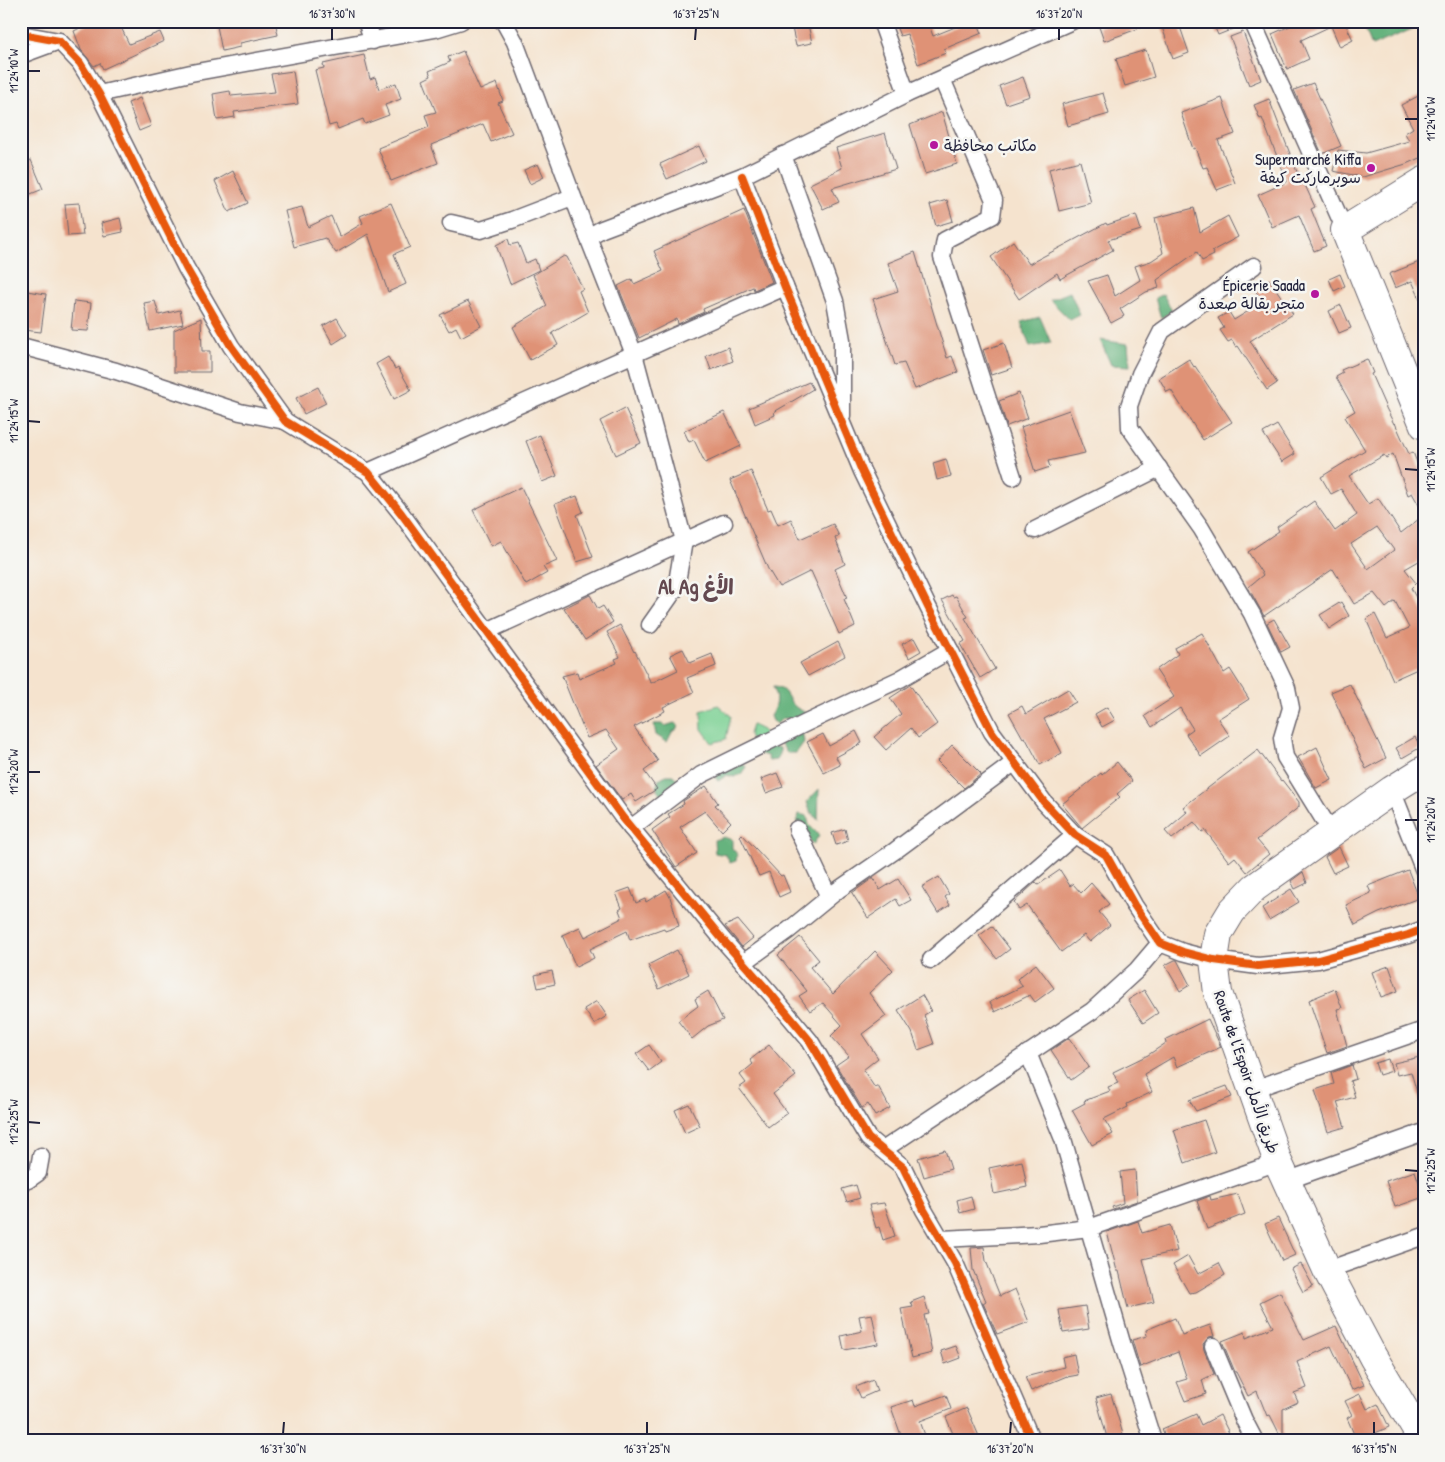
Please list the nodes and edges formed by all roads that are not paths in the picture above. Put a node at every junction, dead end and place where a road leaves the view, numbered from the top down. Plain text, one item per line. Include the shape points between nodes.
1 (366, 21) edge
2 (461, 21) edge
3 (504, 21) edge
4 (880, 21) edge
5 (1072, 21) edge
6 (1252, 21) edge
7 (21, 34) edge
8 (58, 41) junction
9 (373, 41) junction
10 (21, 55) edge
11 (942, 78) junction
12 (99, 94) junction
13 (907, 94) junction
14 (783, 155) junction
15 (742, 176) junction
16 (1424, 181) edge
17 (572, 197) junction
18 (451, 223) dead end
19 (1345, 230) junction
20 (588, 237) junction
21 (1254, 266) dead end
22 (785, 287) junction
23 (21, 346) edge
24 (634, 354) junction
25 (285, 421) junction
26 (842, 423) junction
27 (1424, 425) edge
28 (1159, 468) junction
29 (368, 472) junction
30 (1013, 477) dead end
31 (724, 523) dead end
32 (1035, 530) dead end
33 (684, 541) junction
34 (650, 624) dead end
35 (487, 631) junction
36 (950, 650) junction
37 (1015, 762) junction
38 (1424, 770) edge
39 (1392, 790) junction
40 (631, 828) junction
41 (796, 829) dead end
42 (1332, 833) junction
43 (1075, 835) junction
44 (1419, 846) edge
45 (1424, 871) edge
46 (829, 898) junction
47 (1424, 929) edge
48 (1160, 943) junction
49 (931, 960) dead end
50 (1214, 960) junction
51 (744, 963) junction
52 (1424, 1030) edge
53 (1028, 1053) junction
54 (1251, 1090) junction
55 (1424, 1132) edge
56 (883, 1150) junction
57 (41, 1156) dead end
58 (1282, 1172) junction
59 (21, 1182) edge
60 (1089, 1228) junction
61 (1424, 1236) edge
62 (942, 1239) junction
63 (1327, 1270) junction
64 (1213, 1346) dead end
65 (1421, 1439) edge
66 (1032, 1441) edge
67 (1153, 1441) edge
68 (1255, 1441) edge

1 - 9 street
2 - 9 street
3 - 17 street via 515,42
4 - 13 street
5 - 11 street
6 - 19 street
7 - 8 street
8 - 10 street
8 - 12 street via 80,63
9 - 12 street
11 - 13 street
11 - 30 street via 994,200 992,216 945,240 942,257
12 - 25 street via 186,268 231,346
13 - 14 street
14 - 15 street
14 - 26 street via 835,301 842,340
15 - 20 street
15 - 22 street
16 - 19 highway
17 - 18 street via 481,230
17 - 20 street
19 - 27 highway
20 - 24 street
21 - 28 street via 1162,331 1140,374 1129,406 1130,428
22 - 24 street
22 - 26 street
23 - 25 street via 116,371 240,412
24 - 29 street
24 - 33 street
25 - 29 street
26 - 36 street via 862,471
28 - 32 street
28 - 42 street via 1201,528 1263,636 1287,688 1291,708 1282,738 1285,758
29 - 35 street
31 - 33 street
33 - 34 street via 676,588
33 - 35 street
35 - 40 street
36 - 37 street via 992,732
36 - 40 street via 900,679 701,775
37 - 43 street via 1044,802
37 - 46 street
38 - 39 highway, Route de l’Espoir طريق الأمل
39 - 42 highway, Route de l’Espoir طريق الأمل
39 - 44 street
40 - 51 street
41 - 46 street
42 - 50 highway, Route de l’Espoir طريق الأمل via 1254,888 1232,911 1218,934
43 - 48 street via 1106,855
43 - 49 street
44 - 45 street
46 - 51 street
47 - 50 street via 1318,960 1258,966
48 - 50 street
48 - 53 street via 1137,970 1092,1011
50 - 54 highway, Route de l’Espoir طريق الأمل via 1218,993
51 - 56 street via 810,1041 868,1138
52 - 54 street
53 - 56 street
53 - 60 street via 1063,1139
54 - 58 highway, Route de l’Espoir طريق الأمل
55 - 58 street
56 - 62 street via 903,1167
57 - 59 street via 38,1173
58 - 60 street
58 - 63 highway, Route de l’Espoir طريق الأمل
60 - 62 street
60 - 67 street
61 - 63 street
62 - 66 street via 956,1262
63 - 65 highway, Route de l’Espoir طريق الأمل
64 - 68 street

